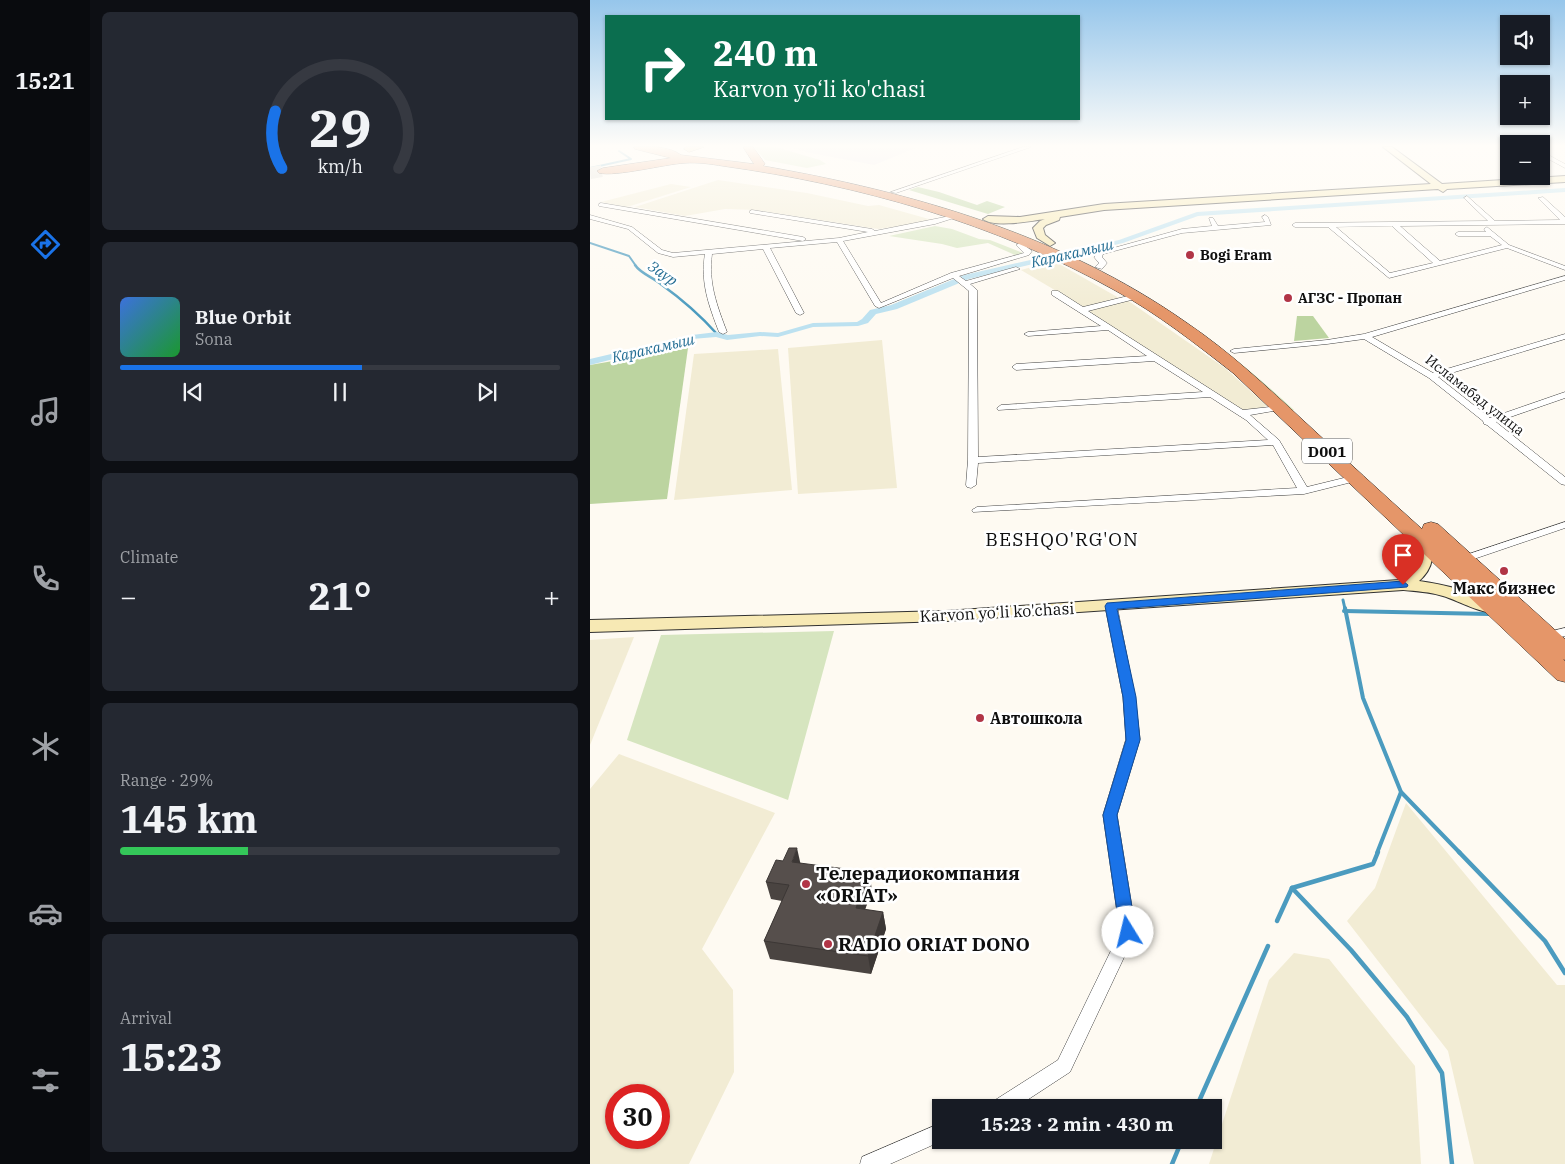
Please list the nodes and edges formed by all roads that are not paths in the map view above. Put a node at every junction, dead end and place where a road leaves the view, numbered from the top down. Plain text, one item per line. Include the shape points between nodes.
1 (918, 201) edge
2 (922, 201) edge
3 (1192, 201) edge
4 (1226, 201) edge
5 (1471, 201) edge
6 (1543, 201) edge
7 (930, 204) junction
8 (601, 205) dead end
9 (752, 212) dead end
10 (958, 215) junction
11 (1265, 216) dead end
12 (590, 217) edge
13 (988, 219) junction
14 (1029, 219) junction
15 (1212, 219) dead end
16 (1565, 223) edge
17 (1041, 224) junction
18 (1295, 224) dead end
19 (1329, 224) junction
20 (1482, 224) junction
21 (1495, 224) junction
22 (1395, 225) junction
23 (1216, 228) junction
24 (881, 233) junction
25 (1458, 234) dead end
26 (1492, 234) junction
27 (839, 240) junction
28 (1028, 241) junction
29 (817, 242) junction
30 (1506, 246) junction
31 (766, 248) junction
32 (1060, 251) junction
33 (709, 253) junction
34 (1439, 264) junction
35 (1099, 267) junction
36 (1565, 268) edge
37 (1016, 269) dead end
38 (954, 276) junction
39 (1565, 278) edge
40 (965, 283) junction
41 (1055, 293) dead end
42 (1136, 296) junction
43 (1082, 310) junction
44 (800, 313) dead end
45 (1109, 328) junction
46 (723, 332) dead end
47 (1028, 334) dead end
48 (1365, 336) junction
49 (1565, 336) edge
50 (1234, 351) junction
51 (1155, 358) junction
52 (1016, 367) dead end
53 (1432, 376) junction
54 (1213, 394) junction
55 (1565, 395) edge
56 (1001, 408) dead end
57 (1276, 408) dead end
58 (1242, 413) junction
59 (1302, 418) junction
60 (1487, 422) junction
61 (1276, 442) junction
62 (973, 460) junction
63 (1563, 477) edge
64 (1356, 478) junction
65 (970, 485) dead end
66 (1304, 490) junction
67 (977, 510) dead end
68 (1405, 514) junction
69 (1565, 525) edge
70 (1421, 538) junction
71 (1464, 559) junction
72 (1403, 585) junction
73 (1111, 606) junction
74 (1500, 614) junction
75 (590, 626) edge
76 (1557, 634) edge
77 (1565, 652) edge
78 (1565, 674) edge
79 (1012, 1099) edge
80 (932, 1136) edge
81 (869, 1164) edge

1 - 7 highway, D001
2 - 7 highway, D001
3 - 14 main road via 1104,206
4 - 17 main road via 1117,208 1064,216
5 - 21 street
6 - 16 street
7 - 10 highway, D001
7 - 13 highway, D001
8 - 29 street
9 - 24 street
10 - 24 street
10 - 28 highway, D001
11 - 23 street via 1269,224 1266,225
12 - 33 street via 630,228 660,252 673,255
13 - 14 main road
13 - 32 highway, D001
14 - 17 main road via 1022,224
15 - 23 street
16 - 21 street
17 - 32 main road via 1038,233
18 - 19 street
19 - 22 street
19 - 34 street via 1389,276
20 - 21 street
20 - 22 street
20 - 26 street
22 - 34 street
23 - 35 street via 1182,231 1101,253 1098,257 1103,263
24 - 27 street
25 - 26 street
26 - 30 street
27 - 29 street
27 - 38 street via 879,306
28 - 32 highway, D001
28 - 38 street via 1018,246 1029,251 1027,254
29 - 31 street
30 - 34 street
30 - 36 street
31 - 33 street
31 - 44 street
32 - 35 highway, D001
32 - 42 highway, D001
33 - 46 street via 706,265 708,292
35 - 50 highway, D001 via 1167,305
37 - 40 street
38 - 40 street
39 - 48 street
40 - 62 street via 973,290
41 - 43 street
42 - 43 street
42 - 59 highway, D001 via 1184,326
43 - 45 street
45 - 47 street
45 - 51 street
48 - 50 street
48 - 53 street, Исламабад улица
49 - 53 street
50 - 59 highway, D001
51 - 52 street
51 - 54 street
53 - 60 street, Исламабад улица
54 - 56 street
54 - 58 street
55 - 60 street
57 - 58 street
58 - 61 street
59 - 64 highway, D001
59 - 68 highway, D001
60 - 63 street, Исламабад улица
61 - 62 street
61 - 66 street
62 - 65 street
64 - 66 street
64 - 68 highway, D001
66 - 67 street
68 - 70 highway, D001
68 - 71 highway, D001
69 - 71 street
70 - 72 main road via 1426,560 1418,575
70 - 74 highway, D001
71 - 76 highway, D001
72 - 73 main road, Karvon yo‘li ko'chasi
72 - 74 main road, Karvon yo‘li ko'chasi via 1453,592
73 - 75 main road, Karvon yo‘li ko'chasi via 946,616
73 - 79 street via 1129,697 1133,740 1110,815 1128,932 1064,1066
74 - 78 highway, D001
76 - 77 highway, D001
80 - 81 street

